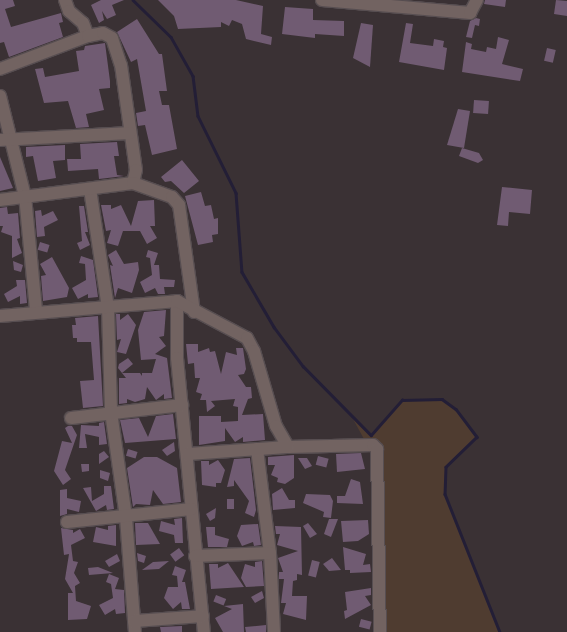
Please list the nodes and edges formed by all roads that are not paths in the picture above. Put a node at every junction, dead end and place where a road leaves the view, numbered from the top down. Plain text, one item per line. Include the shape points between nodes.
1 (65, 0) edge
2 (322, 0) edge
3 (477, 0) edge
4 (88, 36) junction
5 (0, 69) edge
6 (0, 96) edge
7 (130, 133) junction
8 (6, 140) edge
9 (134, 183) junction
10 (90, 189) junction
11 (25, 196) junction
12 (0, 200) edge
13 (177, 301) junction
14 (108, 308) junction
15 (36, 311) junction
16 (194, 312) junction
17 (0, 316) edge
18 (182, 405) junction
19 (111, 412) junction
20 (71, 418) dead end
21 (288, 447) junction
22 (257, 449) junction
23 (187, 454) junction
24 (191, 509) junction
25 (126, 518) junction
26 (67, 522) dead end
27 (270, 553) junction
28 (195, 556) junction
29 (203, 616) junction
30 (135, 627) edge
31 (204, 632) edge
32 (274, 632) edge
33 (380, 632) edge

1 - 4 street via 68,11 83,23
2 - 3 street via 470,13
4 - 5 street
4 - 7 street via 102,33 112,38 118,49
6 - 8 street
7 - 8 street
7 - 9 street via 136,170
8 - 11 street
9 - 10 street
9 - 16 street via 161,191 179,205
10 - 11 street
10 - 14 street
11 - 12 street
11 - 15 street
13 - 14 street
13 - 16 street
13 - 18 street
14 - 15 street
14 - 19 street
15 - 17 street
16 - 21 street via 247,338 254,351 276,426
18 - 19 street
18 - 23 street
19 - 20 street
19 - 25 street
21 - 22 street
21 - 33 street via 376,446
22 - 23 street
22 - 27 street
23 - 24 street
24 - 25 street
24 - 28 street
25 - 26 street
25 - 30 street
27 - 28 street
27 - 32 street
28 - 29 street
29 - 30 street
29 - 31 street

